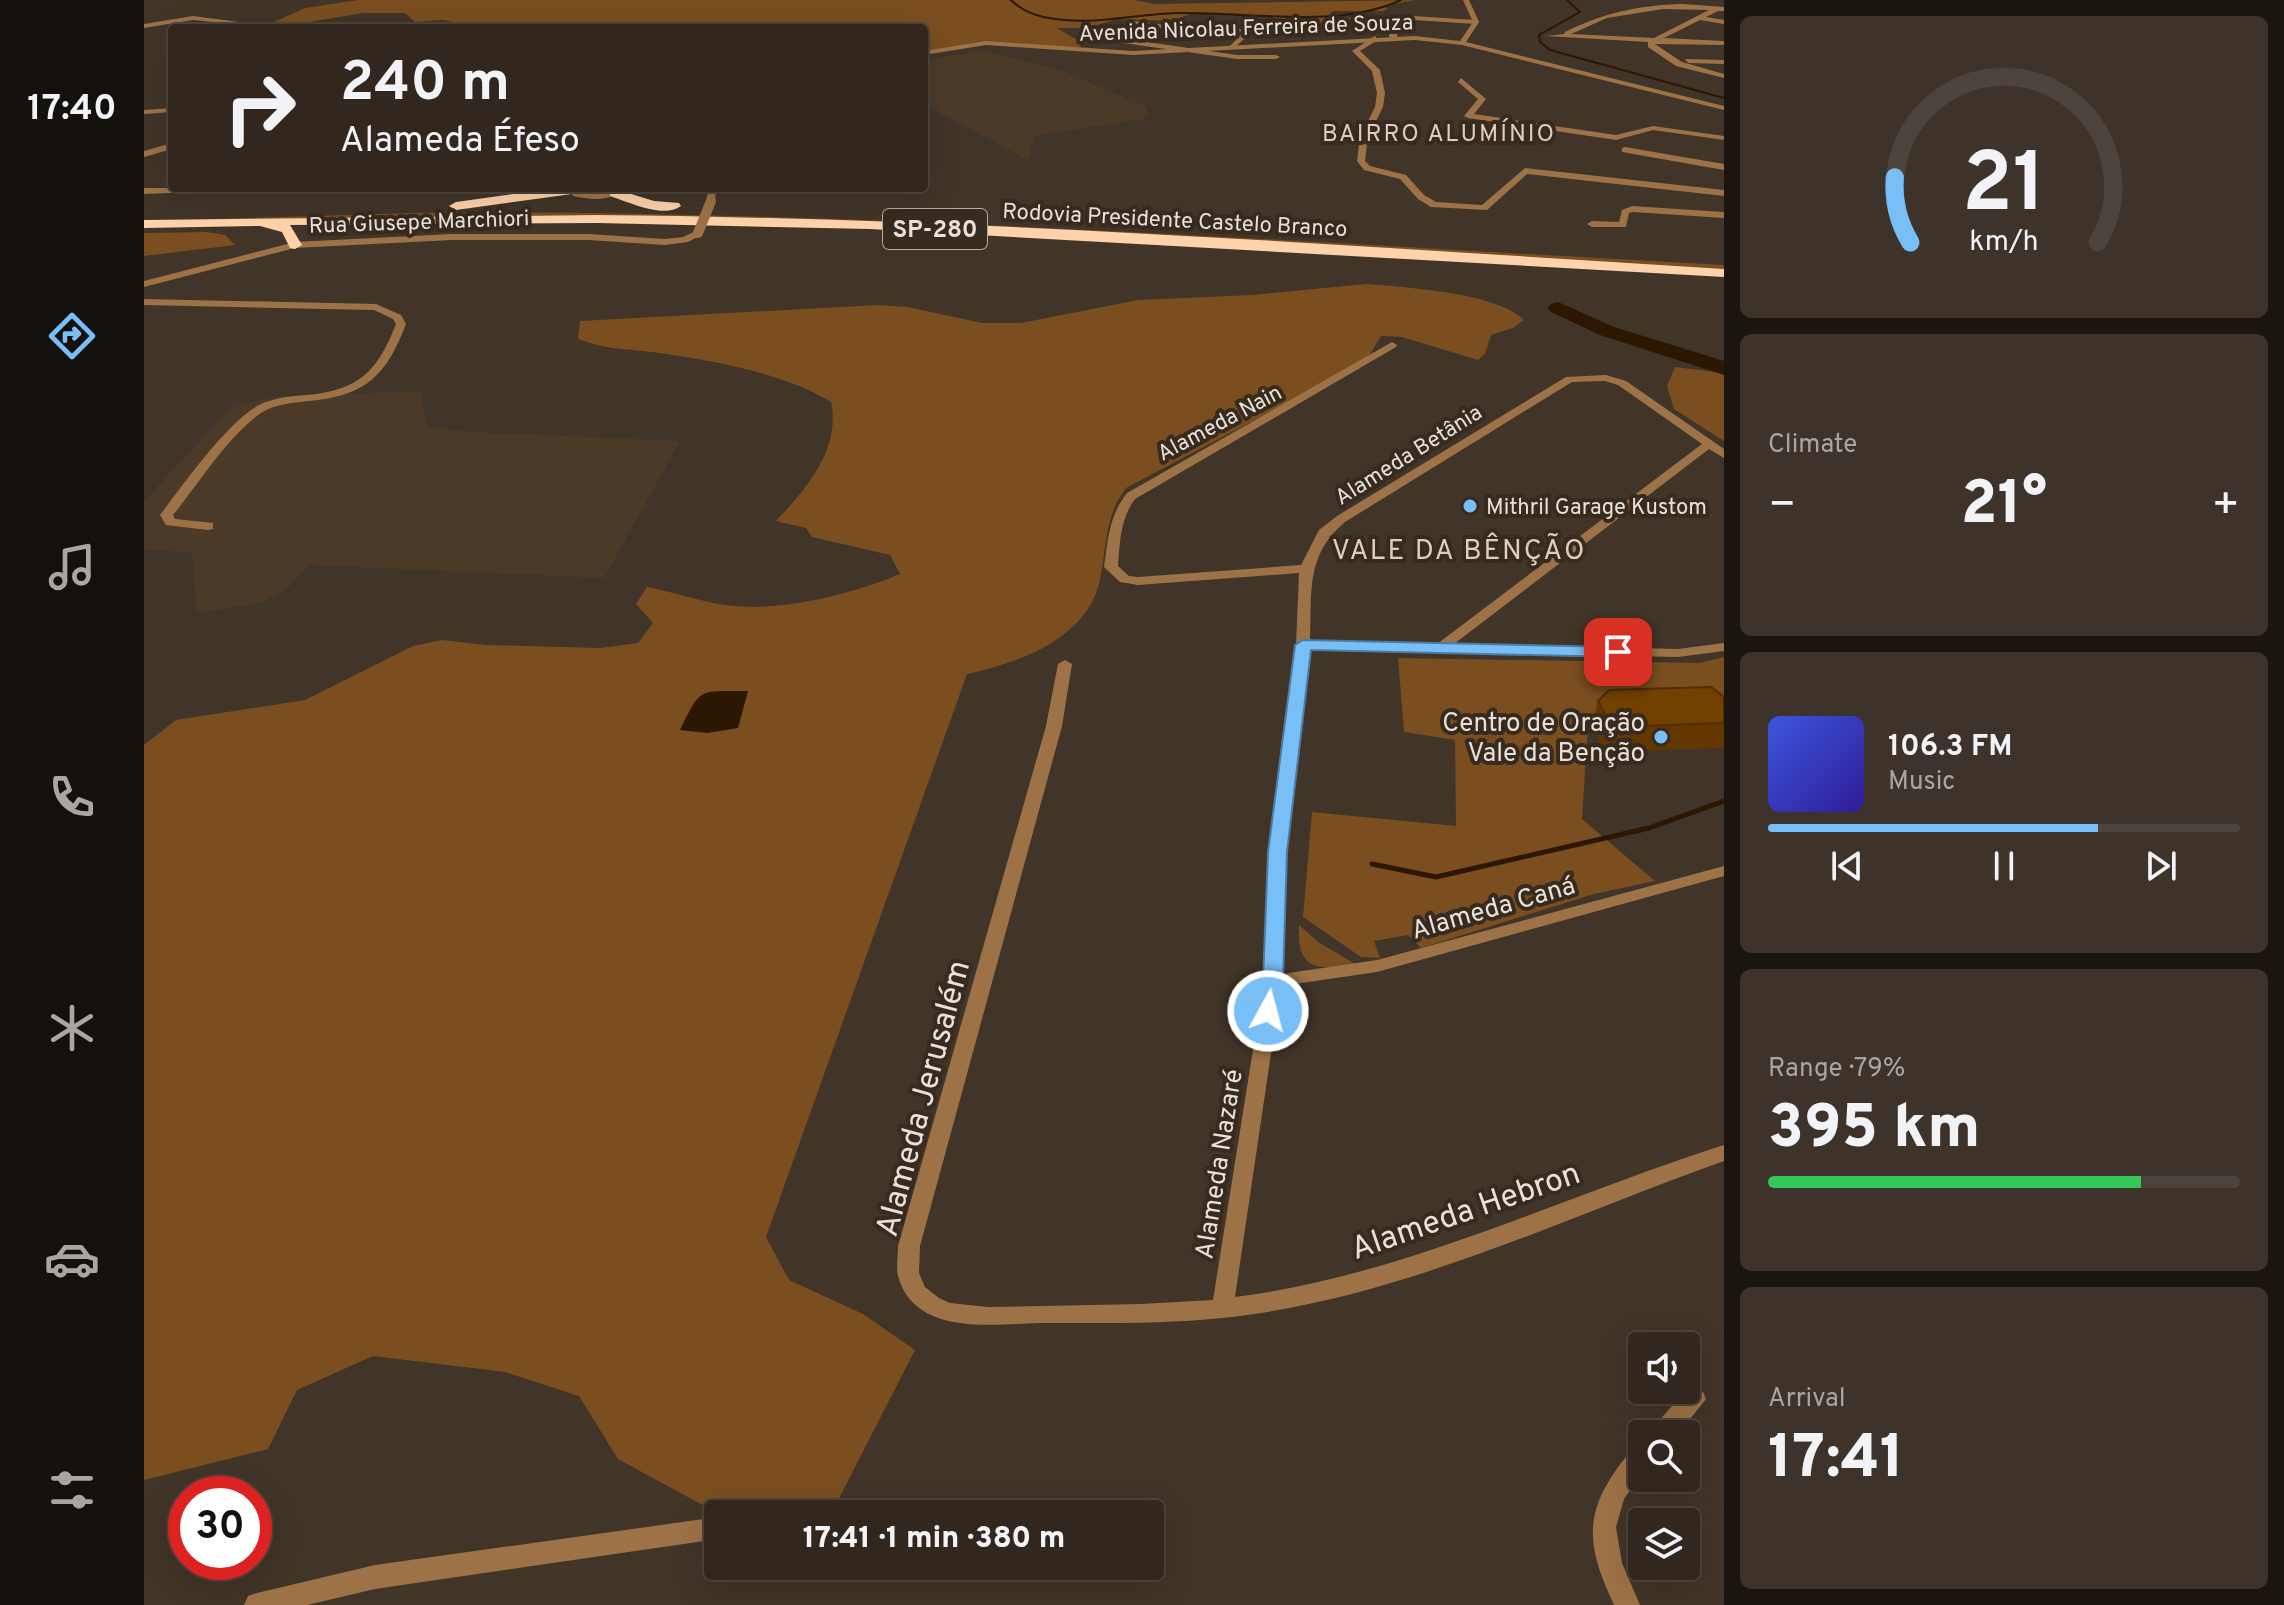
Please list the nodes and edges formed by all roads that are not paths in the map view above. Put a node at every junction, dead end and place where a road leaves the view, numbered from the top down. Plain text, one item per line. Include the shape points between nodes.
1 (1466, 0) edge
2 (1721, 8) edge
3 (1700, 18) junction
4 (1476, 22) junction
5 (1724, 22) edge
6 (1135, 23) dead end
7 (239, 24) edge
8 (144, 26) edge
9 (1550, 36) dead end
10 (1393, 37) junction
11 (1573, 37) junction
12 (1375, 38) junction
13 (1119, 40) dead end
14 (1655, 40) junction
15 (1462, 43) junction
16 (1724, 43) edge
17 (1234, 46) junction
18 (1191, 49) junction
19 (928, 52) edge
20 (1276, 57) dead end
21 (1671, 60) junction
22 (1724, 62) edge
23 (1724, 76) edge
24 (1461, 80) dead end
25 (1724, 108) edge
26 (168, 110) edge
27 (144, 112) edge
28 (1724, 139) edge
29 (168, 147) edge
30 (1625, 150) dead end
31 (144, 154) edge
32 (1724, 167) edge
33 (168, 190) edge
34 (144, 191) edge
35 (552, 192) edge
36 (579, 192) edge
37 (614, 192) edge
38 (621, 192) edge
39 (712, 192) edge
40 (1724, 193) edge
41 (271, 212) junction
42 (144, 215) edge
43 (844, 215) junction
44 (1724, 215) edge
45 (409, 219) junction
46 (248, 222) junction
47 (144, 224) edge
48 (1592, 224) dead end
49 (340, 244) junction
50 (295, 245) junction
51 (1719, 261) edge
52 (1724, 273) edge
53 (144, 284) edge
54 (144, 302) edge
55 (1392, 345) dead end
56 (1709, 444) junction
57 (1724, 454) edge
58 (208, 526) dead end
59 (1306, 569) junction
60 (1303, 645) junction
61 (1724, 647) edge
62 (1440, 648) junction
63 (1065, 664) dead end
64 (1724, 871) edge
65 (1273, 981) junction
66 (1724, 1153) edge
67 (1222, 1309) junction
68 (1690, 1404) edge
69 (1676, 1420) edge
70 (1628, 1472) edge
71 (704, 1530) edge
72 (257, 1605) edge
73 (1627, 1605) edge

1 - 4 street
2 - 3 street
2 - 11 street via 1668,5 1629,10 1567,33
3 - 5 street
3 - 14 street
4 - 10 street via 1397,17
4 - 15 street
6 - 17 street via 1249,31
7 - 8 street via 193,18
9 - 11 street
10 - 12 street, Avenida Nicolau Ferreira de Souza
10 - 15 street, Avenida Nicolau Ferreira de Souza
11 - 14 street
12 - 17 street, Avenida Nicolau Ferreira de Souza
12 - 40 street via 1356,51 1376,70 1381,93 1361,161 1367,168 1403,177 1427,202 1484,208 1525,171
13 - 18 street
14 - 16 street
14 - 21 street via 1654,49
15 - 25 street, Avenida Nicolau Ferreira de Souza
17 - 18 street, Avenida Nicolau Ferreira de Souza
18 - 19 street, Avenida Nicolau Ferreira de Souza via 1110,54 986,43
18 - 20 street
21 - 22 street
21 - 23 street
24 - 28 street via 1482,99 1468,116 1616,138 1642,131
26 - 27 street
29 - 31 street
30 - 32 street
33 - 34 street
35 - 41 highway via 445,207
36 - 37 street via 588,197
38 - 43 highway via 653,205
39 - 49 street, Rua Giusepe Marchiori, bridge via 698,233 685,240 477,237
41 - 42 highway, Rodovia Presidente Castelo Branco / SP-280
41 - 43 highway, Rodovia Presidente Castelo Branco / SP-280 via 532,209
43 - 51 highway, Rodovia Presidente Castelo Branco / SP-280
44 - 48 street via 1627,210 1623,225
45 - 46 highway, Rodovia Presidente Castelo Branco / SP-280
45 - 49 highway via 350,227
45 - 52 highway, Rodovia Presidente Castelo Branco / SP-280 via 861,225
46 - 47 highway, Rodovia Presidente Castelo Branco / SP-280
46 - 50 highway via 288,229
49 - 50 street, Rua Giusepe Marchiori
50 - 53 street, Rua Giusepe Marchiori
54 - 58 street via 368,306 388,311 401,324 370,380 360,388 337,396 291,399 257,411 166,515 171,522
55 - 59 street, Alameda Nain via 1131,496 1116,524 1111,567 1125,579
56 - 57 street
56 - 59 street, Alameda Betânia via 1622,383 1590,376 1555,385 1341,519 1324,533
56 - 62 street
59 - 60 street, Alameda Betânia
60 - 62 street
60 - 65 street, Alameda Nazaré via 1278,852
61 - 62 street via 1678,653
63 - 67 street, Alameda Jerusalém via 1054,726 909,1246 909,1277 923,1299 951,1314
64 - 65 street, Alameda Caná via 1377,966
65 - 67 street, Alameda Nazaré
66 - 67 street, Alameda Hebron via 1475,1245 1300,1296
68 - 69 street
70 - 73 street via 1602,1519 1608,1566
71 - 72 street via 375,1577

